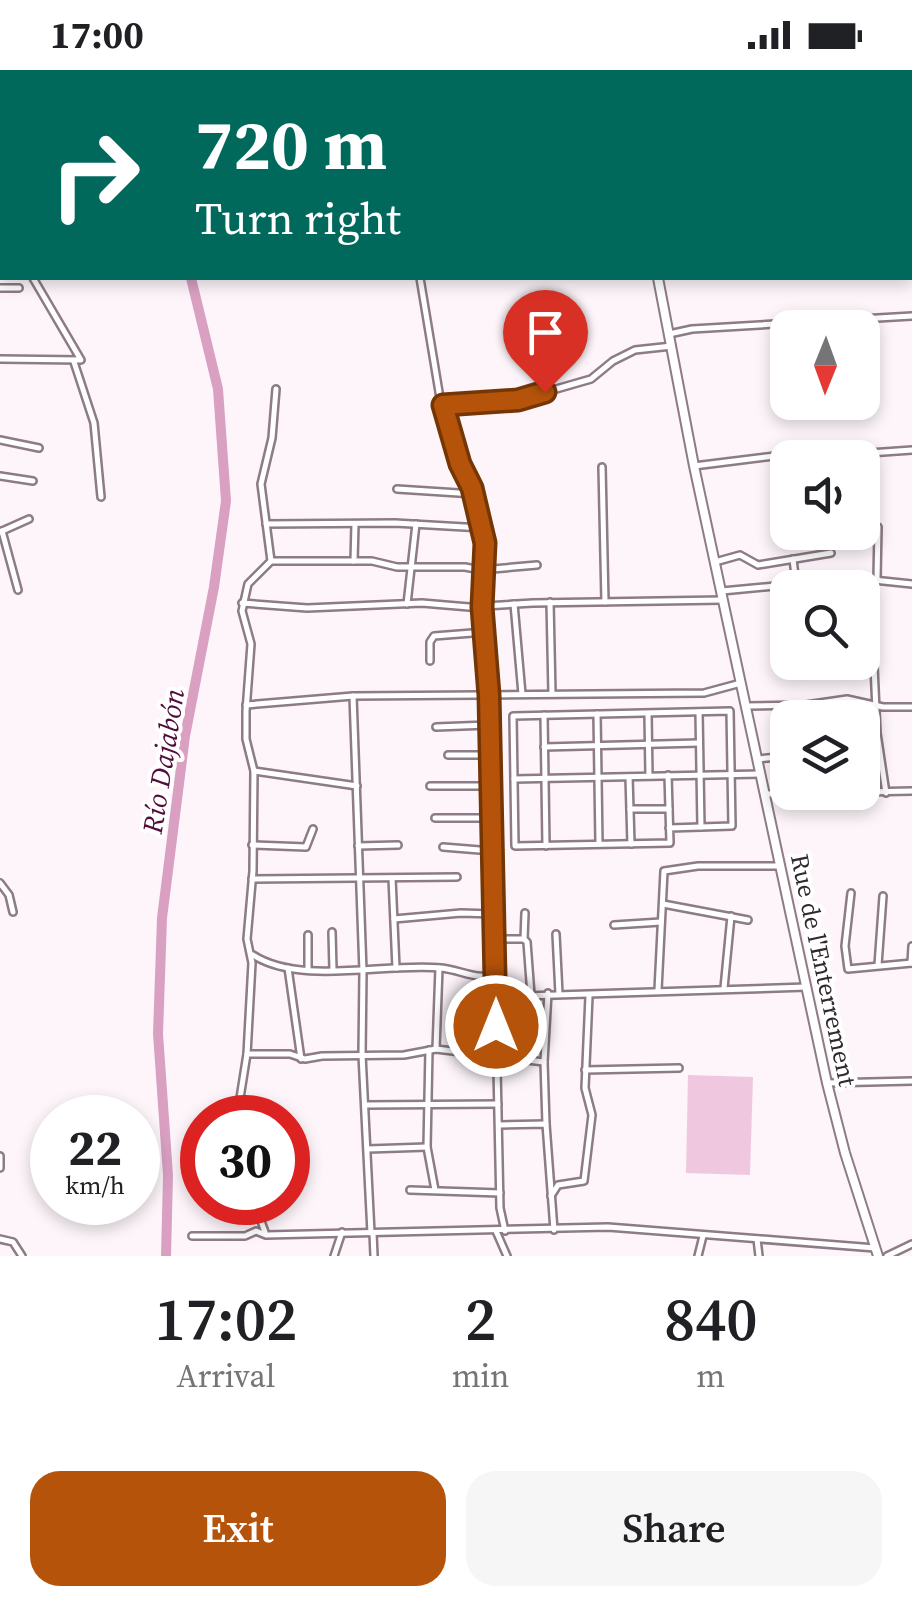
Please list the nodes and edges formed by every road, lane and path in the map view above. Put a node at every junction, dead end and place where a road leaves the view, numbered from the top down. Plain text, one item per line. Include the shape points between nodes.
1 (34, 280) edge
2 (420, 280) edge
3 (658, 280) edge
4 (0, 288) edge
5 (19, 288) dead end
6 (912, 316) edge
7 (670, 334) junction
8 (672, 346) junction
9 (0, 359) edge
10 (74, 362) junction
11 (276, 389) dead end
12 (443, 405) junction
13 (0, 440) edge
14 (40, 448) dead end
15 (912, 450) edge
16 (694, 466) junction
17 (602, 467) dead end
18 (0, 476) edge
19 (33, 481) dead end
20 (398, 489) dead end
21 (474, 494) junction
22 (101, 496) dead end
23 (29, 519) dead end
24 (355, 523) junction
25 (266, 524) junction
26 (416, 524) junction
27 (482, 528) junction
28 (1, 531) edge
29 (831, 553) dead end
30 (793, 559) junction
31 (272, 561) junction
32 (354, 561) junction
33 (715, 562) junction
34 (537, 565) dead end
35 (411, 567) junction
36 (481, 570) junction
37 (794, 570) edge
38 (880, 579) edge
39 (912, 584) edge
40 (770, 588) edge
41 (18, 590) dead end
42 (722, 596) junction
43 (550, 602) junction
44 (605, 602) junction
45 (242, 604) junction
46 (407, 604) junction
47 (514, 604) junction
48 (482, 607) junction
49 (485, 632) junction
50 (430, 661) dead end
51 (741, 682) junction
52 (522, 694) junction
53 (552, 694) junction
54 (489, 695) junction
55 (353, 696) junction
56 (246, 705) junction
57 (880, 705) edge
58 (746, 706) junction
59 (770, 706) edge
60 (912, 707) edge
61 (700, 712) junction
62 (648, 713) junction
63 (597, 714) junction
64 (544, 715) junction
65 (488, 725) junction
66 (436, 727) dead end
67 (699, 743) junction
68 (648, 744) junction
69 (597, 745) junction
70 (544, 747) junction
71 (880, 750) edge
72 (448, 755) dead end
73 (490, 755) junction
74 (770, 758) edge
75 (758, 759) junction
76 (254, 771) junction
77 (731, 774) junction
78 (761, 774) junction
79 (700, 775) junction
80 (629, 776) junction
81 (649, 776) junction
82 (668, 776) junction
83 (598, 777) junction
84 (544, 778) junction
85 (513, 779) junction
86 (358, 786) junction
87 (430, 786) dead end
88 (488, 786) junction
89 (912, 791) edge
90 (765, 794) junction
91 (886, 794) junction
92 (669, 808) junction
93 (630, 810) junction
94 (435, 818) dead end
95 (490, 818) junction
96 (701, 827) junction
97 (669, 828) junction
98 (314, 829) dead end
99 (599, 844) junction
100 (631, 844) junction
101 (252, 845) junction
102 (398, 845) dead end
103 (358, 846) junction
104 (546, 846) junction
105 (443, 847) dead end
106 (492, 850) junction
107 (781, 866) junction
108 (458, 877) dead end
109 (392, 878) junction
110 (252, 880) junction
111 (359, 880) junction
112 (0, 884) edge
113 (850, 893) dead end
114 (884, 896) dead end
115 (662, 904) junction
116 (13, 912) dead end
117 (494, 914) junction
118 (525, 914) dead end
119 (731, 916) junction
120 (394, 919) junction
121 (748, 920) dead end
122 (660, 922) junction
123 (614, 925) dead end
124 (332, 932) dead end
125 (308, 934) dead end
126 (556, 934) dead end
127 (495, 938) junction
128 (524, 939) junction
129 (912, 946) edge
130 (252, 954) junction
131 (912, 963) edge
132 (878, 965) junction
133 (288, 967) junction
134 (308, 968) junction
135 (396, 968) junction
136 (440, 968) junction
137 (333, 970) junction
138 (363, 971) junction
139 (496, 975) junction
140 (807, 987) junction
141 (724, 988) junction
142 (658, 990) junction
143 (548, 994) junction
144 (559, 994) junction
145 (531, 995) junction
146 (589, 996) junction
147 (496, 997) junction
148 (433, 1050) junction
149 (247, 1054) junction
150 (362, 1055) junction
151 (495, 1056) junction
152 (301, 1058) junction
153 (544, 1062) junction
154 (679, 1068) dead end
155 (585, 1070) junction
156 (912, 1081) edge
157 (827, 1083) junction
158 (240, 1095) edge
159 (428, 1104) junction
160 (498, 1104) junction
161 (365, 1105) junction
162 (546, 1124) junction
163 (498, 1126) junction
164 (427, 1146) junction
165 (368, 1149) junction
166 (0, 1156) edge
167 (0, 1168) edge
168 (410, 1190) dead end
169 (435, 1190) junction
170 (500, 1194) junction
171 (551, 1196) junction
172 (262, 1225) edge
173 (554, 1230) junction
174 (495, 1231) junction
175 (505, 1231) junction
176 (342, 1232) junction
177 (372, 1232) junction
178 (266, 1235) junction
179 (192, 1236) dead end
180 (704, 1236) junction
181 (0, 1239) edge
182 (757, 1240) junction
183 (795, 1244) junction
184 (912, 1244) edge
185 (820, 1246) junction
186 (876, 1252) edge
187 (22, 1256) edge
188 (334, 1256) edge
189 (374, 1256) edge
190 (507, 1256) edge
191 (698, 1256) edge
192 (760, 1256) edge
193 (793, 1256) edge
194 (818, 1256) edge
195 (886, 1256) edge

1 - 10 street via 81,358
2 - 12 street
3 - 7 street, Rue de l'Enterrement
4 - 5 street
6 - 7 street
7 - 8 street, Rue de l'Enterrement
8 - 12 street via 635,350 592,379 525,398
8 - 16 street, Rue de l'Enterrement
9 - 10 street
10 - 22 street via 94,423
11 - 25 street via 260,484
12 - 21 street
13 - 14 street
15 - 16 street via 815,451
16 - 33 street, Rue de l'Enterrement
17 - 44 street
18 - 19 street
20 - 21 street
21 - 27 street
23 - 28 street
24 - 25 street
24 - 26 street
24 - 32 street
25 - 31 street
26 - 27 street
26 - 35 street
27 - 36 street
28 - 41 street
29 - 30 street
30 - 33 street via 758,565 740,554
30 - 37 street
31 - 32 street
31 - 45 street via 254,576
32 - 35 street
33 - 42 street, Rue de l'Enterrement
34 - 36 street
35 - 36 street
35 - 46 street
36 - 48 street
38 - 39 street
40 - 42 street
42 - 44 street
42 - 51 street, Rue de l'Enterrement
43 - 44 street
43 - 47 street
43 - 53 street
45 - 46 street
45 - 56 street via 251,650
46 - 48 street
47 - 48 street
47 - 52 street
48 - 49 street
49 - 50 street via 434,636
49 - 54 street
51 - 53 street via 704,693
51 - 58 street, Rue de l'Enterrement
52 - 53 street
52 - 54 street
54 - 55 street
54 - 65 street
55 - 56 street
55 - 86 street
56 - 76 street
57 - 60 street
58 - 59 street
58 - 75 street, Rue de l'Enterrement
61 - 62 street
61 - 67 street
61 - 77 street via 730,711
62 - 63 street
62 - 68 street
63 - 64 street
63 - 69 street
64 - 70 street
64 - 85 street via 513,716
65 - 66 street
65 - 73 street
67 - 68 street
67 - 79 street
68 - 69 street
68 - 81 street
69 - 70 street
69 - 83 street
70 - 84 street
71 - 91 street
72 - 73 street
73 - 88 street
74 - 75 street
75 - 78 street, Rue de l'Enterrement
76 - 86 street
76 - 101 street
77 - 78 street
77 - 79 street
77 - 96 street via 732,826
78 - 90 street, Rue de l'Enterrement
79 - 82 street
79 - 96 street
80 - 81 street
80 - 83 street
80 - 93 street
81 - 82 street
82 - 92 street
83 - 84 street
83 - 99 street
84 - 85 street
84 - 104 street
85 - 104 street via 515,846
86 - 103 street
87 - 88 street
88 - 95 street
89 - 91 street
90 - 91 street
90 - 107 street, Rue de l'Enterrement
92 - 93 street
92 - 97 street
93 - 100 street
94 - 95 street
95 - 106 street
96 - 97 street
97 - 100 street via 670,843
98 - 101 street via 306,847
99 - 100 street
99 - 104 street
101 - 110 street
102 - 103 street
103 - 111 street
105 - 106 street
106 - 117 street
107 - 115 street via 670,868 664,871
107 - 140 street, Rue de l'Enterrement
108 - 109 street
109 - 111 street
109 - 120 street
110 - 111 street
110 - 130 street
111 - 138 street
112 - 116 street
113 - 132 street via 848,969
114 - 132 street
115 - 119 street
115 - 122 street
117 - 120 street
117 - 127 street
118 - 128 street
119 - 121 street
119 - 141 street
120 - 135 street
122 - 123 street
122 - 142 street
124 - 137 street
125 - 134 street
126 - 144 street
127 - 128 street
127 - 139 street
128 - 145 street
129 - 131 street
130 - 133 street
130 - 149 street
131 - 132 street
133 - 134 street
133 - 152 street
134 - 137 street
135 - 136 street
135 - 138 street
136 - 139 street
136 - 148 street
137 - 138 street
138 - 150 street
139 - 147 street
140 - 141 street
140 - 157 street, Rue de l'Enterrement
141 - 142 street
142 - 146 street
143 - 144 street
143 - 145 street
143 - 153 street
144 - 146 street
145 - 147 street
146 - 155 street
147 - 151 street
148 - 150 street
148 - 151 street
148 - 159 street
149 - 152 street
149 - 158 street
150 - 152 street
150 - 161 street
151 - 153 street
151 - 160 street
153 - 162 street
154 - 155 street
155 - 171 street via 592,1115 584,1181 558,1185
156 - 157 street
157 - 186 street, Rue de l'Enterrement
159 - 160 street
159 - 161 street
159 - 164 street
160 - 163 street
161 - 165 street
162 - 163 street
162 - 171 street
163 - 170 street
164 - 165 street
164 - 169 street
165 - 177 street
166 - 167 street
168 - 169 street
169 - 170 street
170 - 175 street
171 - 173 street
172 - 178 street
173 - 175 street
173 - 180 street via 608,1227
174 - 175 street
174 - 177 street
174 - 190 street
176 - 177 street
176 - 178 street
176 - 188 street
177 - 189 street
178 - 179 street
180 - 182 street
180 - 191 street
181 - 187 street via 13,1242
182 - 183 street
182 - 192 street
183 - 185 street
183 - 193 street
184 - 195 street
185 - 186 street
185 - 194 street

